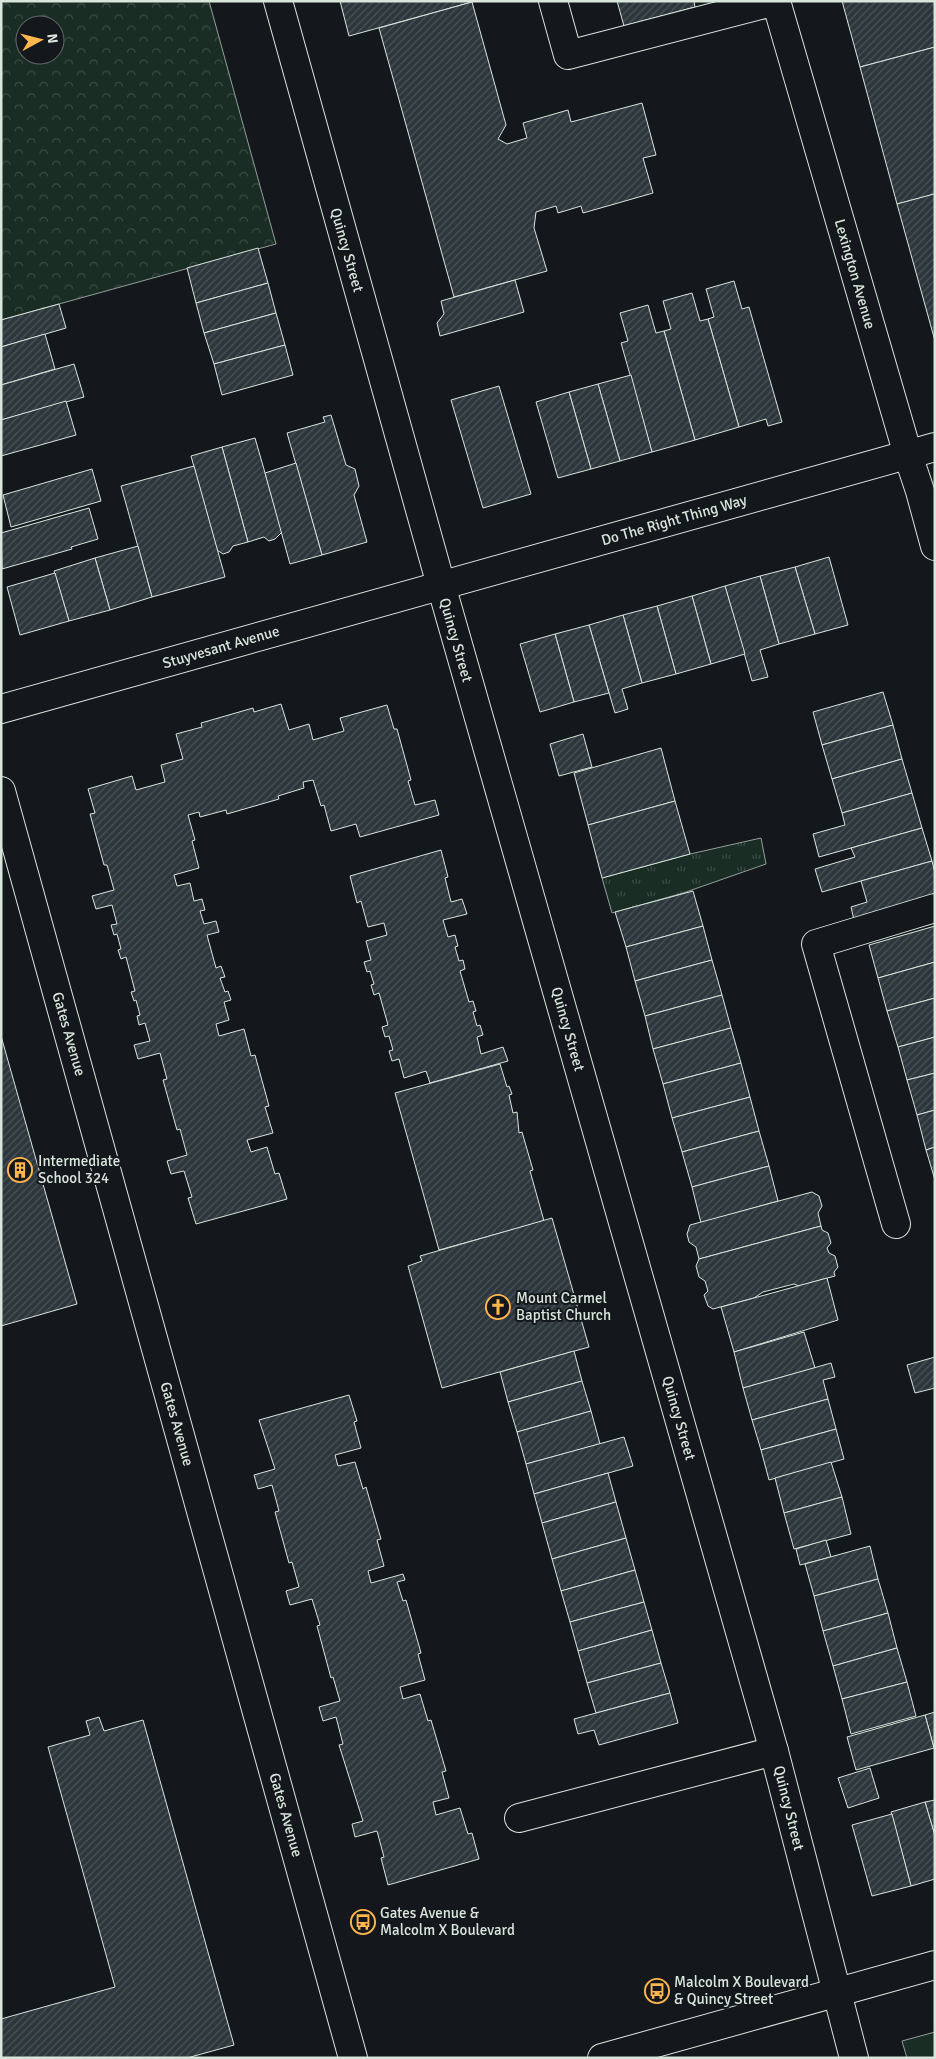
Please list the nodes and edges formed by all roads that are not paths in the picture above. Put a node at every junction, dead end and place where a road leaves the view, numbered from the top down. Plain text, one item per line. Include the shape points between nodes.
1 (278, 1) edge
2 (553, 1) edge
3 (776, 1) edge
4 (935, 447) edge
5 (908, 455) junction
6 (935, 546) edge
7 (441, 585) junction
8 (1, 709) edge
9 (1, 791) edge
10 (935, 908) edge
11 (896, 1224) dead end
12 (774, 1751) junction
13 (519, 1818) dead end
14 (935, 1965) edge
15 (836, 1992) junction
16 (354, 2058) edge
17 (602, 2058) edge
18 (854, 2058) edge

1 - 7 street, Quincy Street
2 - 3 street via 568,55
3 - 5 street, Lexington Avenue
4 - 5 street
5 - 6 street, Lexington Avenue
5 - 7 street, Do The Right Thing Way
7 - 8 street, Stuyvesant Avenue
7 - 12 street, Quincy Street
9 - 16 street, Gates Avenue
10 - 11 street via 816,944
12 - 13 street
12 - 15 street, Quincy Street
14 - 15 street
15 - 17 street
15 - 18 street, Quincy Street

